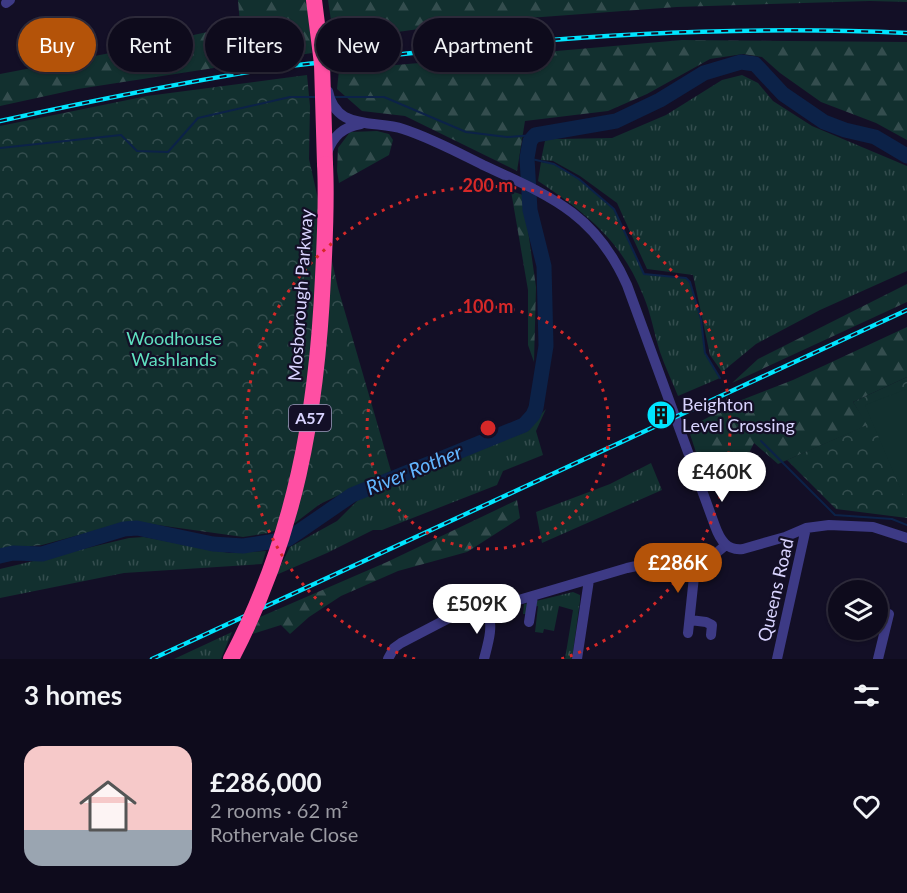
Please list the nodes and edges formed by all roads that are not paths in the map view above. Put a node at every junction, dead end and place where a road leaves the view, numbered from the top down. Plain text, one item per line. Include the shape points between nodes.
1 (314, 0) edge
2 (327, 98) junction
3 (370, 123) junction
4 (325, 164) junction
5 (806, 528) junction
6 (907, 538) edge
7 (726, 545) junction
8 (696, 558) junction
9 (589, 580) junction
10 (533, 596) junction
11 (488, 609) junction
12 (889, 614) dead end
13 (690, 620) junction
14 (529, 622) dead end
15 (688, 633) dead end
16 (711, 634) dead end
17 (231, 659) edge
18 (388, 659) edge
19 (484, 659) edge
20 (577, 659) edge
21 (777, 659) edge
22 (878, 659) edge

1 - 2 highway, Mosborough Parkway / A57, bridge
2 - 3 street via 345,117
2 - 4 highway, Mosborough Parkway / A57
3 - 4 street via 340,132 330,146
3 - 7 street via 420,135 541,192 588,227 620,270 715,526
4 - 17 highway, Mosborough Parkway / A57, bridge via 319,350 307,440 278,550
5 - 6 street via 853,525
5 - 7 street via 743,549
5 - 21 street, Queens Road
7 - 8 street via 712,555
8 - 9 street via 660,561
8 - 13 street
9 - 10 street
9 - 20 street
10 - 11 street
10 - 14 street
11 - 18 street via 449,618 420,631 394,648
11 - 19 street via 491,633
12 - 22 street
13 - 15 street
13 - 16 street via 712,625

